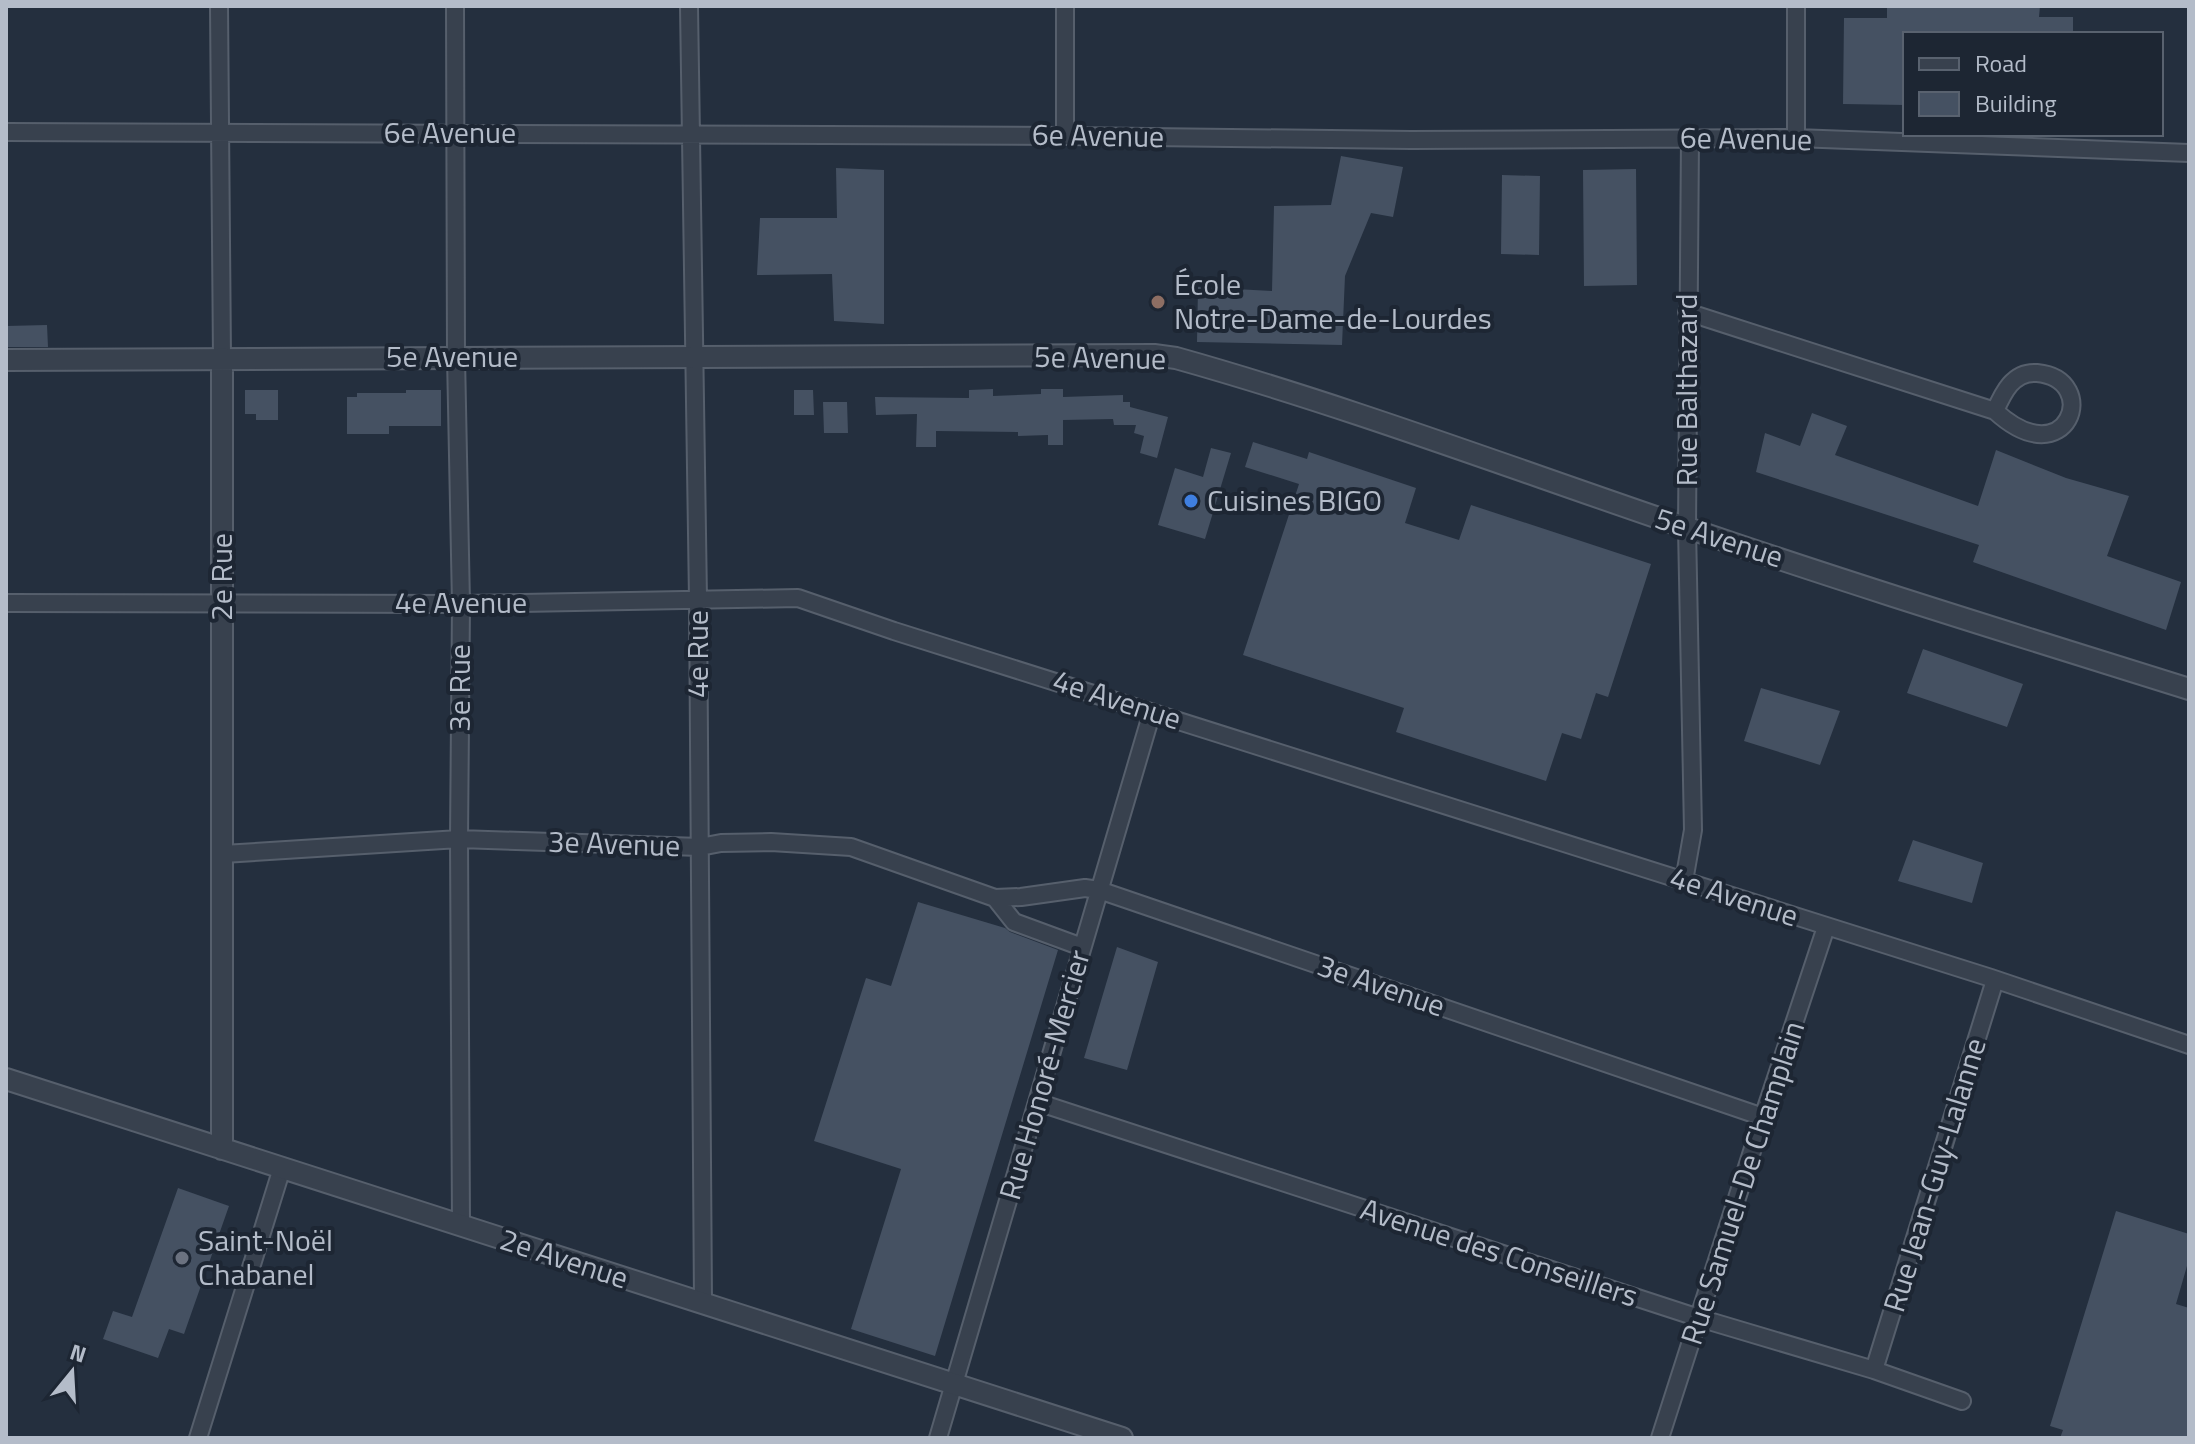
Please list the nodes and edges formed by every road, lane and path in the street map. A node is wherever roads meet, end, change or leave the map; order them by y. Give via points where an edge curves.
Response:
1 (219, 6) edge
2 (455, 6) edge
3 (689, 6) edge
4 (1065, 6) edge
5 (1796, 6) edge
6 (6, 132) edge
7 (220, 132) junction
8 (456, 133) junction
9 (692, 134) junction
10 (1065, 136) junction
11 (1690, 138) junction
12 (1796, 138) junction
13 (2189, 153) edge
14 (1687, 312) junction
15 (456, 357) junction
16 (695, 357) junction
17 (222, 358) junction
18 (6, 360) edge
19 (1995, 411) junction
20 (1687, 528) junction
21 (698, 599) junction
22 (6, 603) edge
23 (222, 603) junction
24 (461, 604) junction
25 (2189, 689) edge
26 (1152, 712) junction
27 (459, 839) junction
28 (700, 847) junction
29 (223, 854) junction
30 (1684, 881) junction
31 (1099, 890) junction
32 (995, 898) junction
33 (1826, 927) junction
34 (1082, 947) junction
35 (1995, 980) junction
36 (2189, 1045) edge
37 (6, 1079) edge
38 (1037, 1102) junction
39 (1763, 1117) junction
40 (222, 1149) junction
41 (282, 1168) junction
42 (461, 1226) junction
43 (703, 1303) junction
44 (1699, 1318) junction
45 (1874, 1370) junction
46 (954, 1384) junction
47 (1962, 1401) dead end
48 (198, 1438) edge
49 (938, 1438) edge
50 (1122, 1438) edge
51 (1660, 1438) edge

1 - 7 street, 2e Rue
2 - 8 street, 3e Rue
3 - 9 street, 4e Rue
4 - 10 street
5 - 12 street
6 - 7 street, 6e Avenue
7 - 8 street, 6e Avenue
7 - 17 street, 2e Rue
8 - 9 street, 6e Avenue
8 - 15 street, 3e Rue
9 - 10 street, 6e Avenue
9 - 16 street, 4e Rue
10 - 11 street, 6e Avenue
11 - 12 street, 6e Avenue
11 - 14 street, Rue Balthazard
12 - 13 street, 6e Avenue
14 - 19 street
14 - 20 street, Rue Balthazard
15 - 16 street, 5e Avenue
15 - 17 street, 5e Avenue
15 - 24 street, 3e Rue
16 - 20 street, 5e Avenue via 1176,358 1342,409
16 - 21 street, 4e Rue
17 - 18 street, 5e Avenue
17 - 23 street, 2e Rue
19 - 19 street via 2010,426 2037,435 2056,432 2068,422 2071,405 2066,385 2052,375 2029,372 2006,386
20 - 25 street, 5e Avenue
20 - 30 street, Rue Balthazard via 1693,830
21 - 24 street, 4e Avenue
21 - 26 street, 4e Avenue via 798,598
21 - 28 street, 4e Rue
22 - 23 street, 4e Avenue
23 - 24 street, 4e Avenue
23 - 29 street, 2e Rue
24 - 27 street, 3e Rue
26 - 30 street, 4e Avenue
26 - 31 street, Rue Honoré-Mercier
27 - 28 street, 3e Avenue
27 - 29 street, 3e Avenue
27 - 42 street, 3e Rue
28 - 32 street, 3e Avenue via 771,842 851,847
28 - 43 street, 4e Rue
29 - 40 street, 2e Rue
30 - 33 street, 4e Avenue
31 - 32 street, 3e Avenue
31 - 34 street, Rue Honoré-Mercier
31 - 39 street, 3e Avenue
32 - 34 street, 3e Avenue via 1014,922
33 - 35 street, 4e Avenue
33 - 39 street, Rue Samuel-De Champlain
34 - 38 street, Rue Honoré-Mercier
35 - 36 street, 4e Avenue
35 - 45 street, Rue Jean-Guy-Lalanne
37 - 40 street, 2e Avenue
38 - 44 street, Avenue des Conseillers
38 - 46 street, Rue Honoré-Mercier
39 - 44 street, Rue Samuel-De Champlain
40 - 41 street, 2e Avenue
41 - 42 street, 2e Avenue
41 - 48 street
42 - 43 street, 2e Avenue
43 - 46 street, 2e Avenue
44 - 45 street, Avenue des Conseillers
44 - 51 street, Rue Samuel-De Champlain
45 - 47 street, Avenue des Conseillers
46 - 49 street, Rue Honoré-Mercier
46 - 50 street, 2e Avenue

